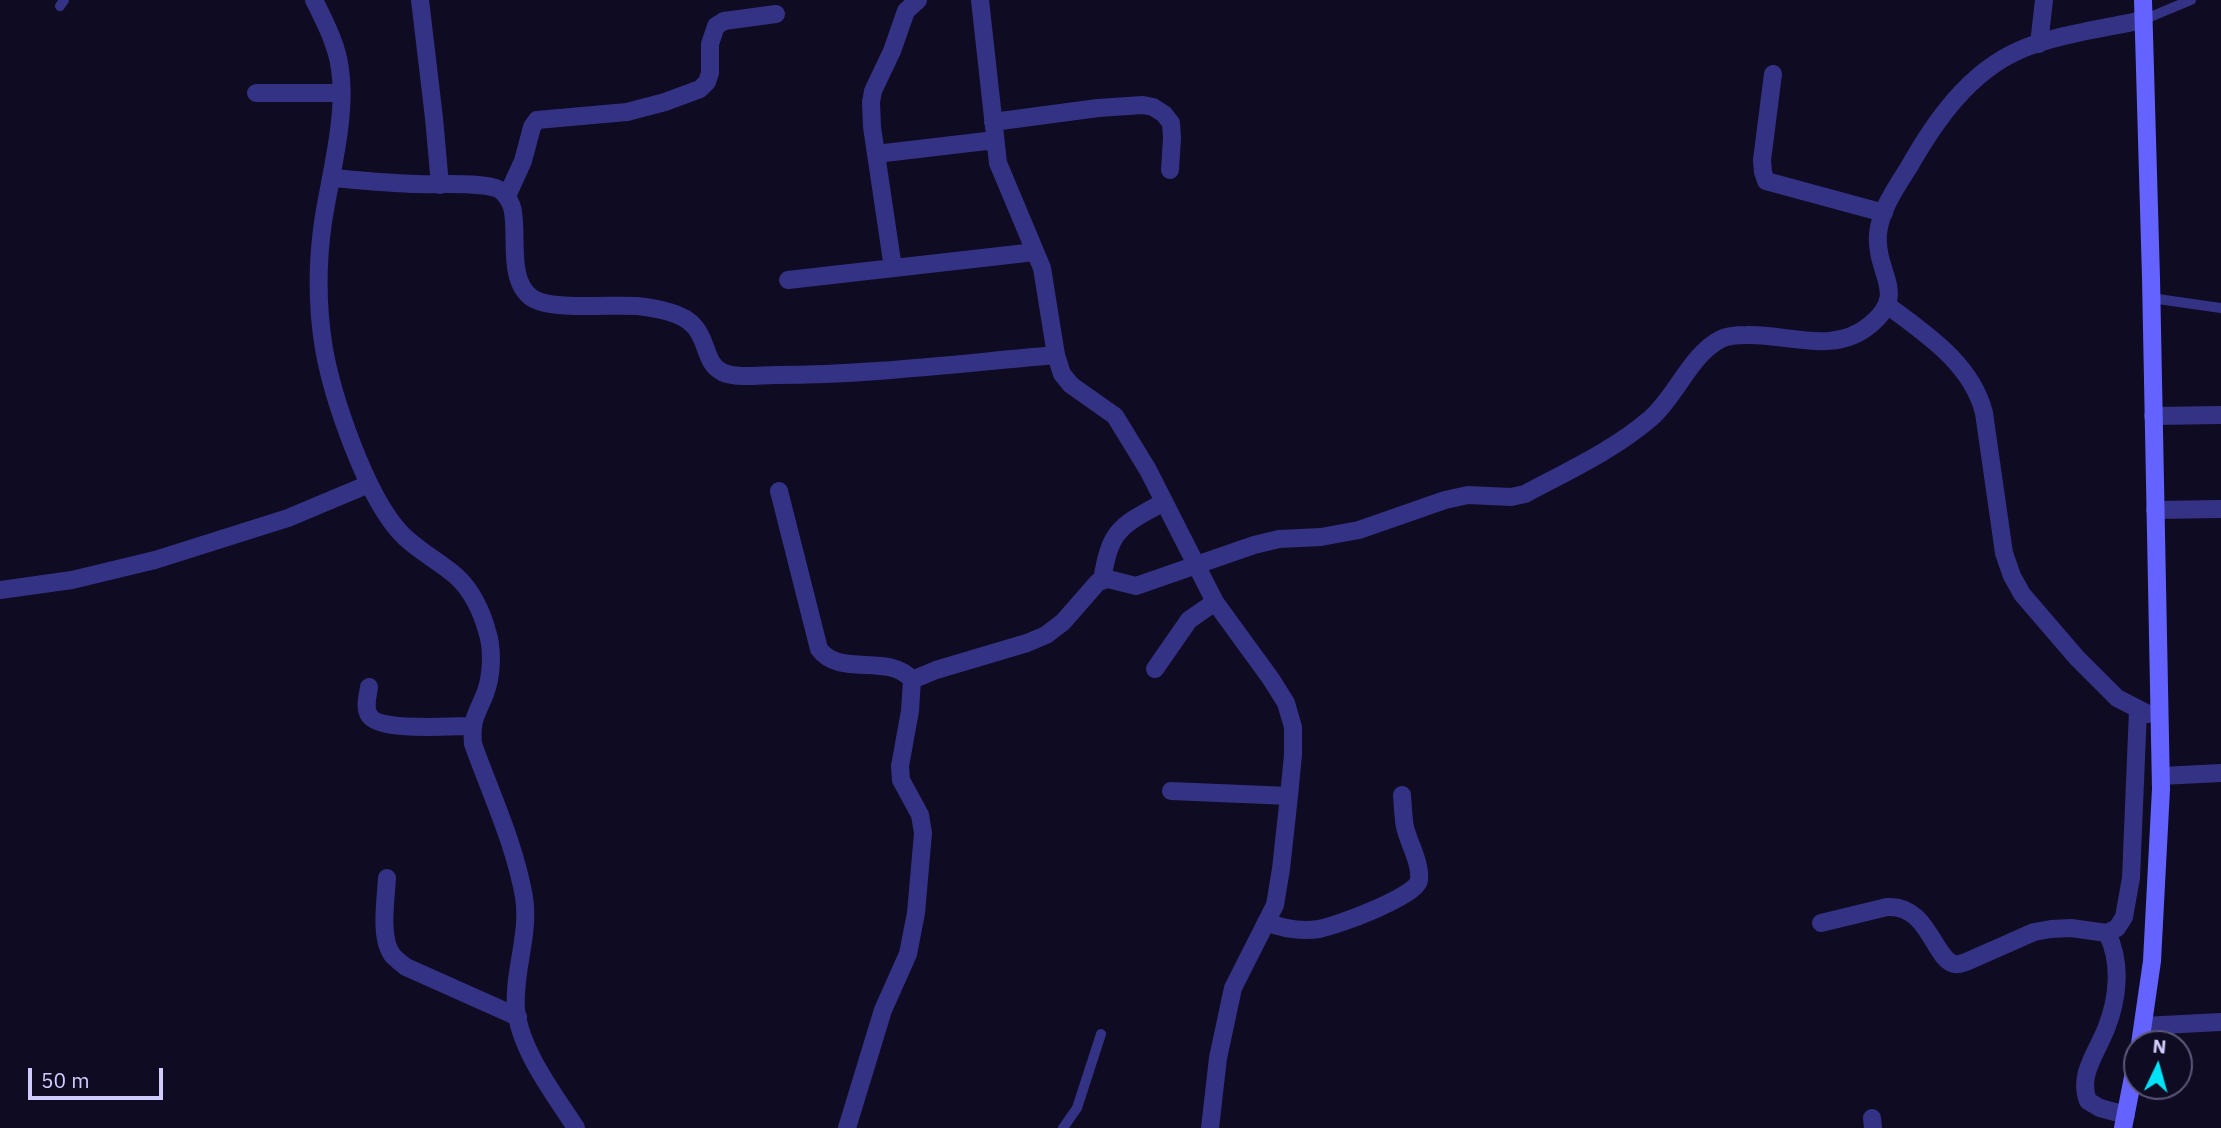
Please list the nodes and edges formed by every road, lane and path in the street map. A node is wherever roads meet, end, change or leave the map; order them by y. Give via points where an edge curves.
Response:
1 (314, 0) edge
2 (420, 0) edge
3 (918, 0) edge
4 (980, 0) edge
5 (2044, 0) edge
6 (2143, 0) edge
7 (2191, 0) edge
8 (776, 14) dead end
9 (2143, 20) junction
10 (2039, 44) junction
11 (1773, 74) dead end
12 (256, 93) dead end
13 (341, 93) junction
14 (994, 131) junction
15 (876, 154) junction
16 (1170, 170) dead end
17 (331, 178) junction
18 (440, 185) junction
19 (507, 196) junction
20 (1884, 213) junction
21 (1035, 252) junction
22 (893, 268) junction
23 (788, 280) dead end
24 (2151, 298) junction
25 (1888, 305) junction
26 (2221, 308) edge
27 (1056, 355) junction
28 (2221, 415) edge
29 (2153, 416) junction
30 (369, 484) junction
31 (779, 491) dead end
32 (1164, 502) junction
33 (2221, 509) edge
34 (2155, 510) junction
35 (1196, 566) junction
36 (1102, 581) junction
37 (0, 590) edge
38 (1215, 602) junction
39 (1155, 670) dead end
40 (912, 680) junction
41 (369, 687) dead end
42 (2138, 710) junction
43 (2160, 719) junction
44 (472, 726) junction
45 (2221, 773) edge
46 (2161, 776) junction
47 (1171, 792) dead end
48 (1402, 795) dead end
49 (1289, 796) junction
50 (387, 878) dead end
51 (1266, 922) junction
52 (1821, 923) dead end
53 (2107, 933) junction
54 (518, 1017) junction
55 (2221, 1022) edge
56 (2142, 1030) edge
57 (2172, 1030) edge
58 (1101, 1034) dead end
59 (2128, 1100) edge
60 (2124, 1122) edge
61 (576, 1128) edge
62 (846, 1128) edge
63 (1063, 1128) edge
64 (1210, 1128) edge

1 - 13 street via 340,67
2 - 18 street
3 - 15 street via 906,10 873,90
4 - 14 street
5 - 10 street
6 - 9 street
7 - 9 lane
8 - 19 street via 716,26 710,44 710,73 700,89 627,112 537,120
9 - 10 street
9 - 24 street
10 - 20 street via 1998,61 1947,108
11 - 20 street via 1762,160 1766,181
12 - 13 street
13 - 17 street
14 - 15 street
14 - 16 street via 1098,108 1153,107 1171,123
14 - 21 street via 998,163
15 - 22 street
17 - 18 street
17 - 30 street via 318,264 324,349 333,388
18 - 19 street via 488,186
19 - 27 street via 512,207 516,268 530,296 567,305 639,306 688,319 723,372 819,375
20 - 25 street via 1878,251 1890,293
21 - 22 street
21 - 27 street via 1042,268
22 - 23 street
24 - 26 lane
24 - 29 street
25 - 35 street via 1869,326 1848,339 1723,338 1708,348 1653,417 1615,446 1525,494 1445,500 1359,530 1279,539
25 - 42 street via 1947,353 1980,396 2004,552 2022,594 2077,658 2118,698
27 - 32 street via 1071,385 1115,416
28 - 29 street
29 - 34 street
30 - 37 street via 289,518 155,560 72,580
30 - 44 street via 398,531 458,578 480,609 489,635 490,669
31 - 40 street via 819,649 834,661 896,669
32 - 35 street
32 - 36 street via 1129,521 1115,536
33 - 34 street
34 - 43 street
35 - 36 street via 1136,586
35 - 38 street
36 - 40 street via 1046,635
38 - 39 street via 1189,620
38 - 49 street via 1286,703 1293,727
40 - 62 street via 900,766 901,780 920,815 923,833 916,913 908,954 883,1010
41 - 44 street via 367,710 375,722
42 - 43 street
42 - 53 street via 2131,878 2124,917
43 - 46 street
44 - 54 street via 473,744 524,900
45 - 46 street
46 - 56 street via 2157,899
47 - 49 street
48 - 51 street via 1419,880 1416,888 1338,925 1286,929
49 - 51 street via 1275,905
50 - 54 street via 385,933 393,956 407,967
51 - 64 street via 1233,988 1217,1058
52 - 53 street via 1897,906 1909,910 1955,964 2043,930
53 - 60 street via 2116,962 2114,1004 2084,1076 2084,1091 2088,1101
54 - 61 street via 541,1072
55 - 57 street
58 - 63 lane via 1077,1108
59 - 60 street

